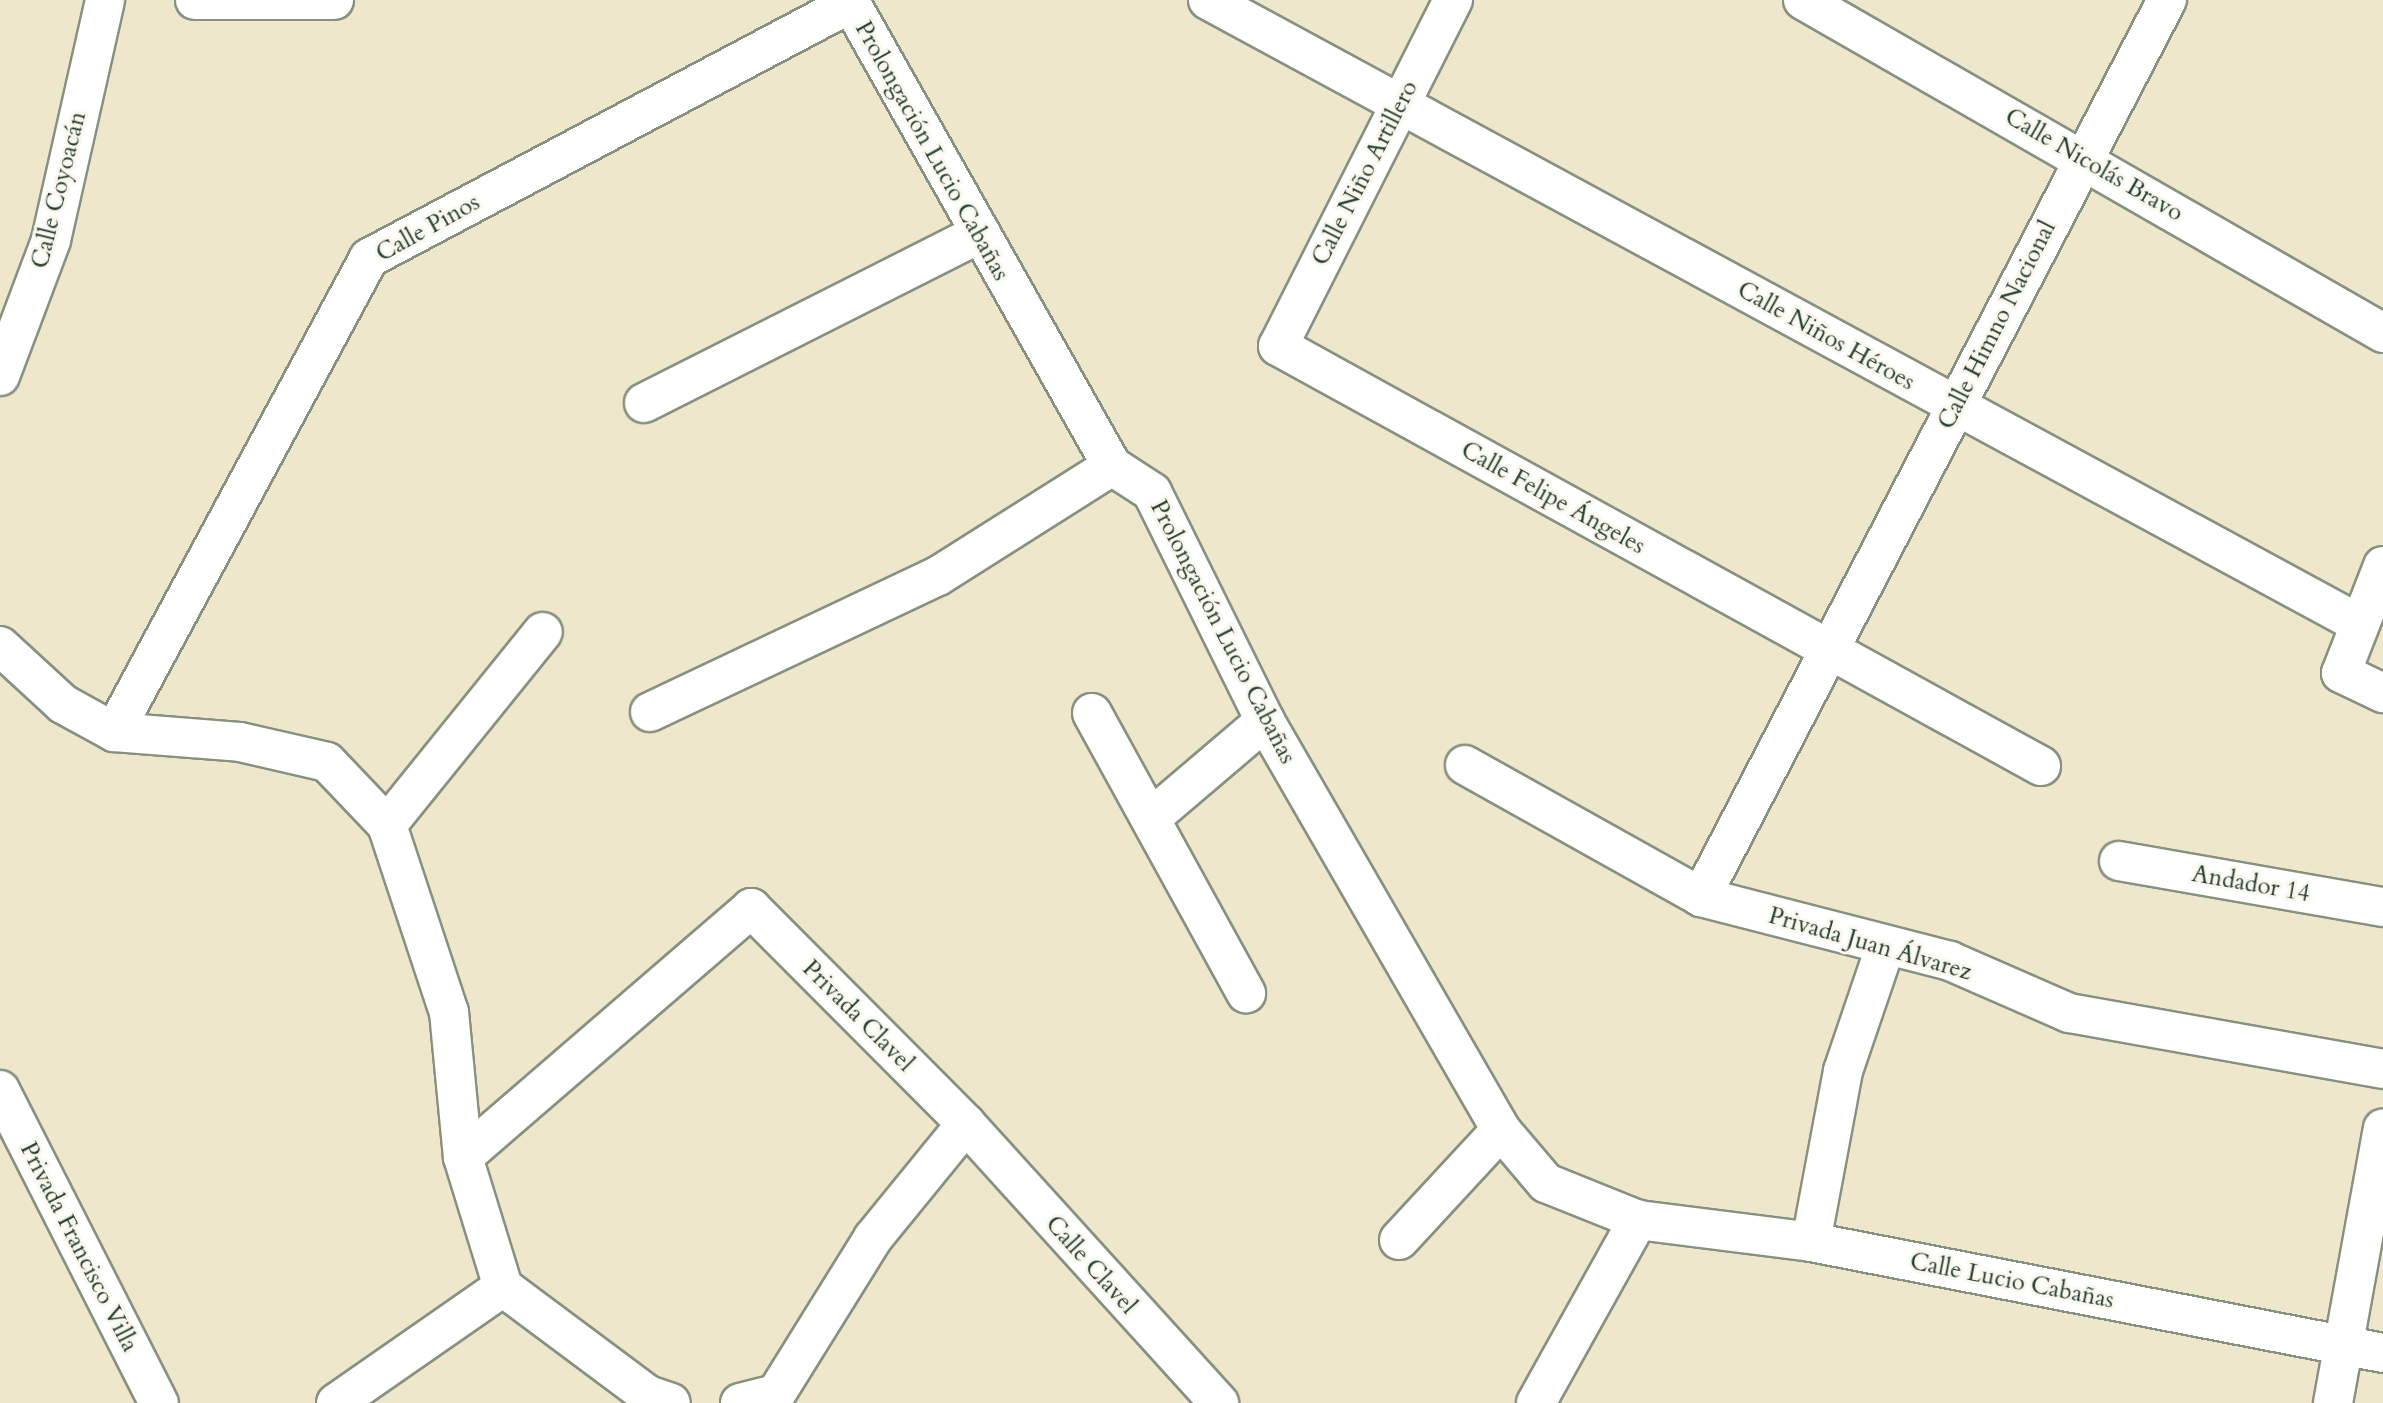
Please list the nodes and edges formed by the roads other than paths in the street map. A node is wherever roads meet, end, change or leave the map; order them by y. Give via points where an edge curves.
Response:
1 (105, 0) edge
2 (195, 0) edge
3 (334, 0) edge
4 (1208, 0) edge
5 (1453, 0) edge
6 (1803, 0) edge
7 (2167, 0) edge
8 (850, 1) edge
9 (1401, 103) junction
10 (2084, 159) junction
11 (980, 233) junction
12 (2383, 332) edge
13 (1278, 346) joint
14 (0, 376) edge
15 (644, 403) dead end
16 (1955, 406) junction
17 (1112, 466) junction
18 (2383, 566) edge
19 (2358, 623) junction
20 (542, 632) dead end
21 (0, 646) edge
22 (1828, 650) junction
23 (2383, 693) edge
24 (650, 712) dead end
25 (1092, 713) dead end
26 (1265, 721) junction
27 (114, 732) junction
28 (1465, 765) dead end
29 (2041, 766) dead end
30 (1152, 818) junction
31 (387, 825) junction
32 (2119, 862) dead end
33 (1701, 897) junction
34 (2383, 907) edge
35 (1886, 945) junction
36 (1246, 993) dead end
37 (2383, 1069) edge
38 (0, 1090) edge
39 (966, 1124) junction
40 (2383, 1129) edge
41 (1501, 1130) junction
42 (463, 1157) junction
43 (1638, 1220) junction
44 (1399, 1240) dead end
45 (1811, 1241) junction
46 (503, 1287) junction
47 (2343, 1347) junction
48 (2383, 1353) edge
49 (1541, 1401) edge
50 (159, 1403) edge
51 (336, 1403) edge
52 (671, 1403) edge
53 (740, 1403) edge
54 (1219, 1403) edge
55 (2333, 1403) edge

1 - 14 street, Calle Coyoacán via 51,240
2 - 3 street
4 - 9 street, Calle Niños Héroes
5 - 9 street, Calle Niño Artillero
6 - 10 street, Calle Nicolás Bravo
7 - 10 street, Calle Himno Nacional
8 - 11 street, Prolongación Lucio Cabañas
8 - 27 street, Calle Pinos via 369,258
9 - 13 street, Calle Niño Artillero
9 - 16 street, Calle Niños Héroes
10 - 12 street, Calle Nicolás Bravo
10 - 16 street, Calle Himno Nacional
11 - 15 street
11 - 17 street, Prolongación Lucio Cabañas
13 - 22 street, Calle Felipe Ángeles
16 - 19 street, Calle Niños Héroes
16 - 22 street, Calle Himno Nacional
17 - 24 street via 938,576
17 - 26 street, Prolongación Lucio Cabañas via 1152,492
18 - 19 street
19 - 23 street via 2342,673
20 - 31 street
21 - 27 street via 63,704
22 - 29 street, Calle Felipe Ángeles
22 - 33 street, Calle Himno Nacional
25 - 30 street
26 - 30 street
26 - 41 street, Prolongación Lucio Cabañas
27 - 31 street via 240,742 327,762
28 - 33 street, Privada Juan Álvarez
30 - 36 street
31 - 42 street via 450,1012
32 - 34 street, Andador 14
33 - 35 street, Privada Juan Álvarez
35 - 37 street, Privada Juan Álvarez via 1950,961 2068,1013
35 - 45 street via 1843,1071
38 - 50 street, Privada Francisco Villa
39 - 42 street, Privada Clavel via 751,908
39 - 53 street via 873,1238 776,1394
39 - 54 street, Calle Clavel
40 - 47 street
41 - 43 street, Prolongación Lucio Cabañas via 1546,1183
41 - 44 street
42 - 46 street
43 - 45 street, Calle Lucio Cabañas
43 - 49 street
45 - 47 street, Calle Lucio Cabañas
46 - 51 street
46 - 52 street via 648,1395
47 - 48 street, Calle Lucio Cabañas
47 - 55 street

